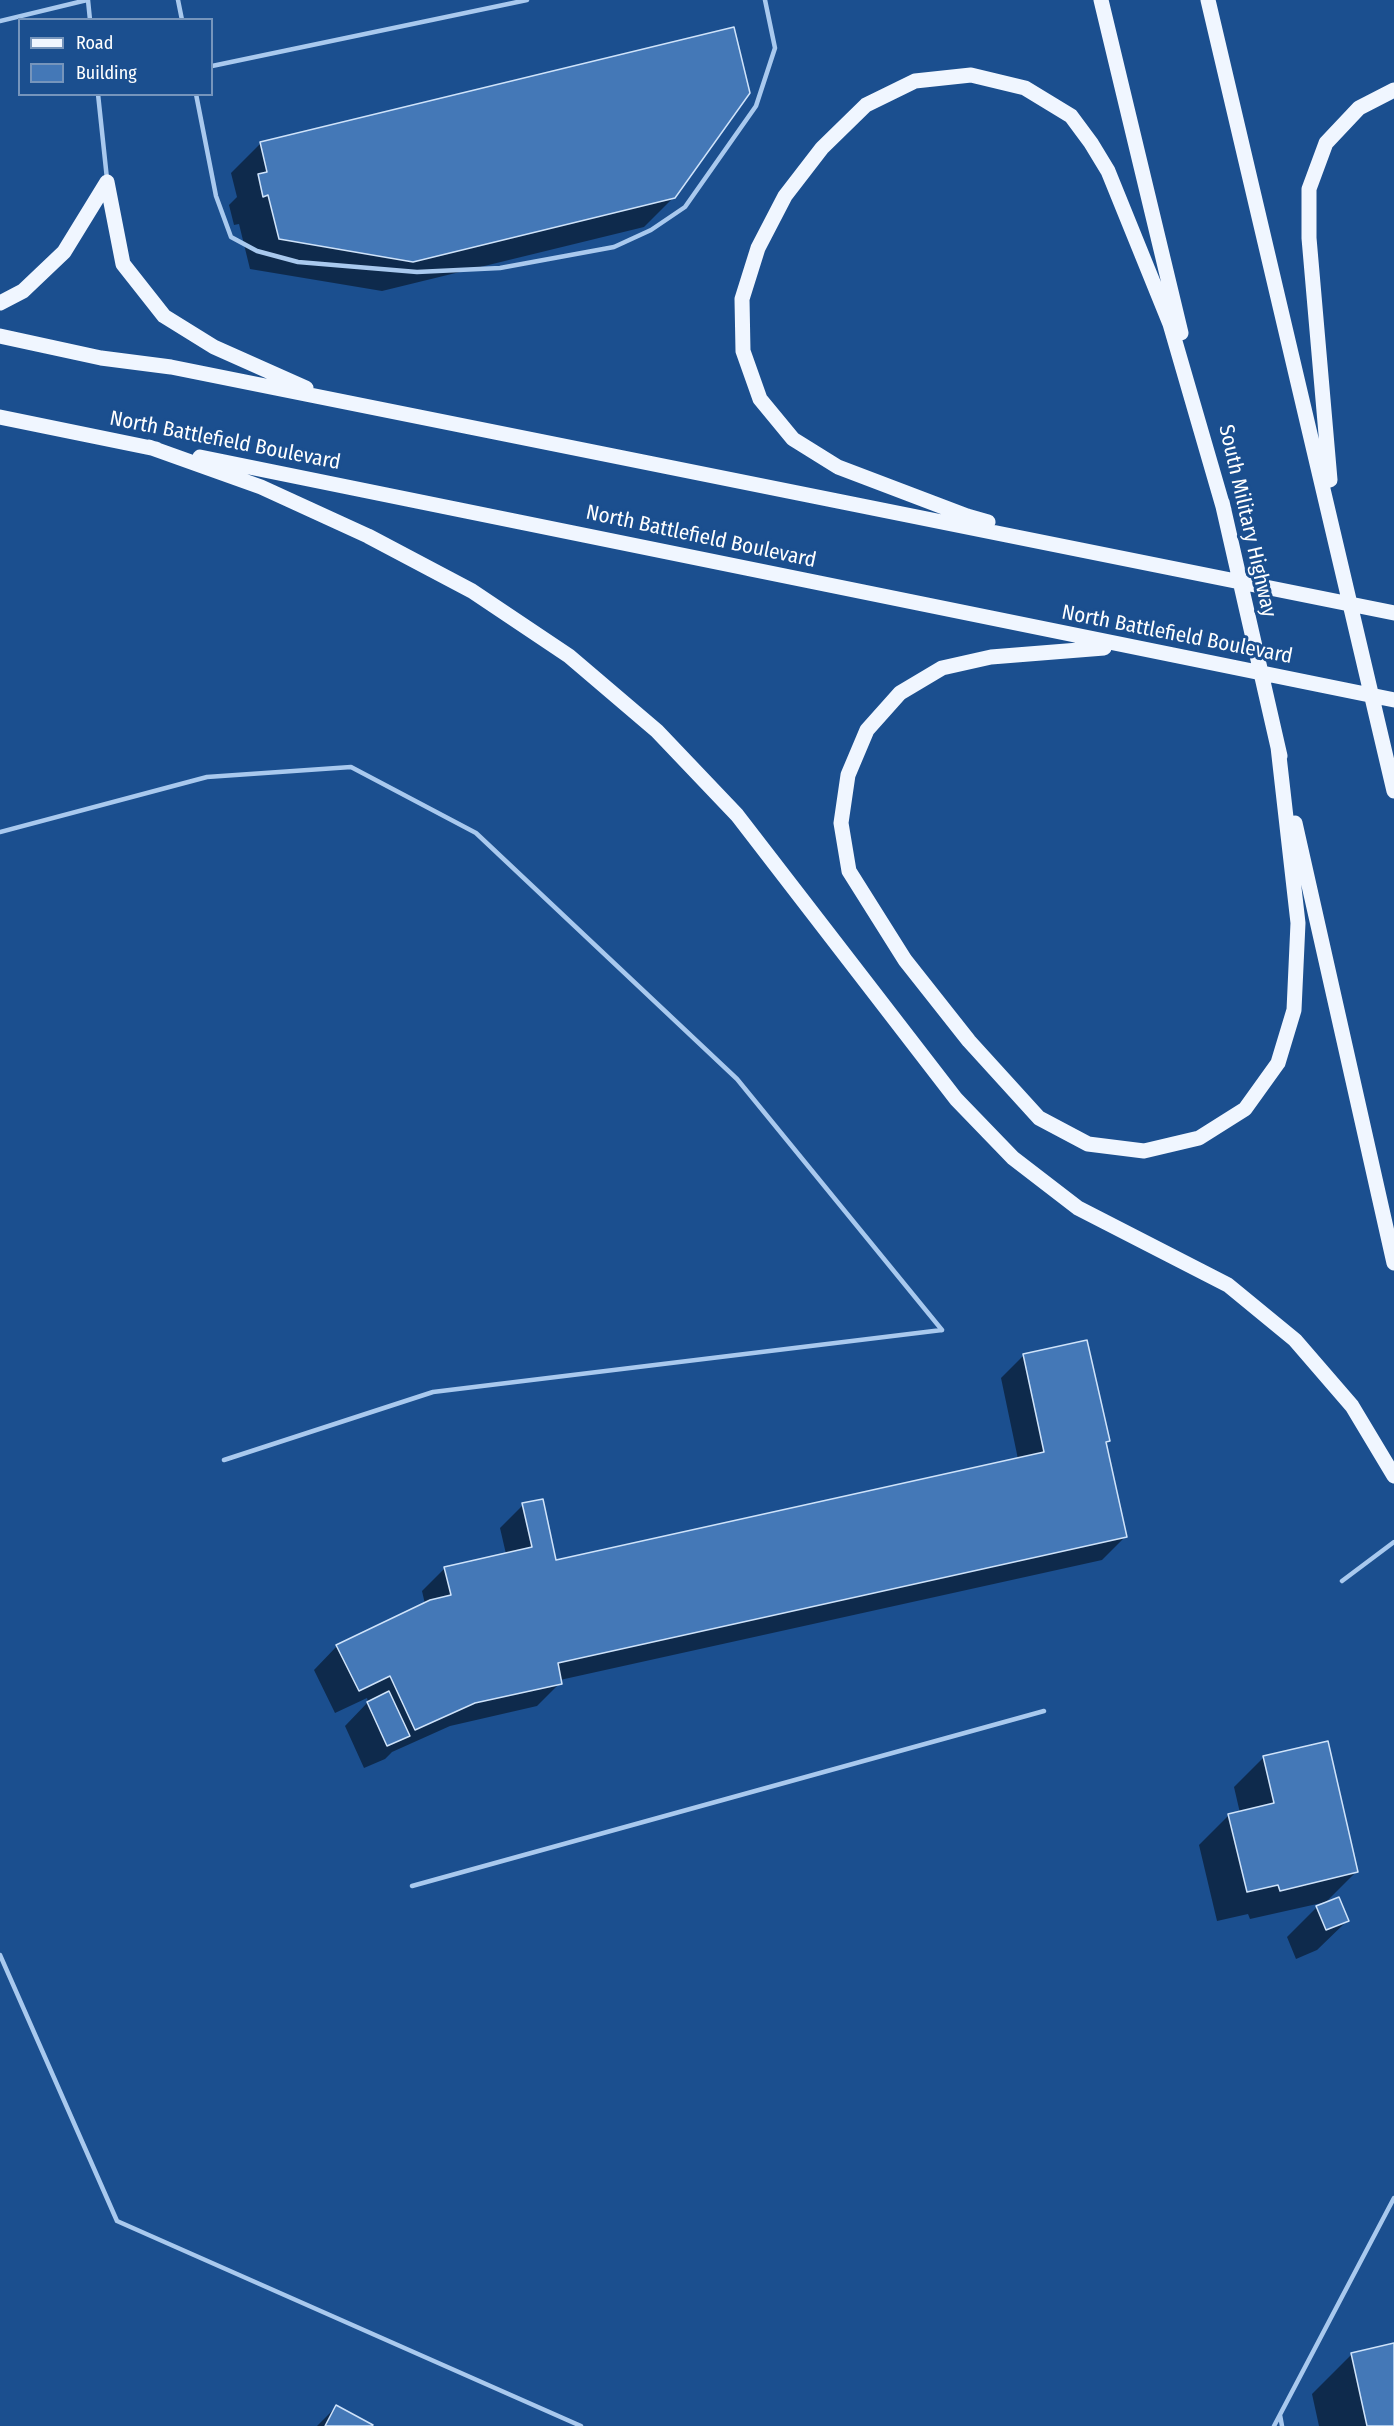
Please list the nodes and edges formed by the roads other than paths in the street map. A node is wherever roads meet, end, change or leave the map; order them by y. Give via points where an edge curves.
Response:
1 (88, 0) edge
2 (178, 0) edge
3 (527, 0) edge
4 (765, 0) edge
5 (1101, 0) edge
6 (1208, 0) edge
7 (90, 18) edge
8 (182, 18) edge
9 (0, 21) edge
10 (213, 66) edge
11 (1394, 90) edge
12 (98, 96) edge
13 (196, 96) edge
14 (107, 182) junction
15 (0, 303) edge
16 (0, 336) edge
17 (334, 400) junction
18 (0, 417) edge
19 (149, 447) junction
20 (1224, 510) junction
21 (1335, 534) junction
22 (1101, 554) junction
23 (1394, 613) edge
24 (1123, 646) junction
25 (1394, 700) edge
26 (1278, 747) junction
27 (1391, 776) edge
28 (1394, 791) edge
29 (0, 832) edge
30 (1394, 1263) edge
31 (224, 1460) dead end
32 (1394, 1476) edge
33 (1394, 1542) edge
34 (1342, 1581) dead end
35 (1044, 1711) dead end
36 (412, 1886) dead end
37 (0, 1954) edge
38 (1394, 2199) edge
39 (1280, 2415) junction
40 (580, 2426) edge
41 (1274, 2426) edge
42 (1282, 2426) edge

1 - 7 lane
1 - 9 lane
2 - 8 lane
3 - 10 lane
4 - 13 lane via 775,48 756,106 685,207 651,230 614,247 500,268 417,272 298,262 257,251 231,237 216,196
5 - 20 main road, South Military Highway
6 - 21 main road
11 - 21 main road via 1359,108 1326,143 1309,189 1309,238
12 - 14 lane
14 - 15 main road via 64,252 23,291
14 - 17 main road via 123,264 164,316 214,347
16 - 17 main road
17 - 22 main road
18 - 19 main road, North Battlefield Boulevard
19 - 24 main road, North Battlefield Boulevard
19 - 32 main road via 261,488 368,536 472,591 568,656 657,731 737,815 956,1099 1013,1158 1078,1208 1228,1286 1286,1333 1352,1406
20 - 22 main road via 1170,324 1108,171 1091,143 1071,116 1025,88 971,75 915,81 866,105 822,148 785,196 758,249 742,299 743,351 760,399 793,439 838,467 967,516
20 - 26 main road, South Military Highway
21 - 27 main road
22 - 23 main road
24 - 25 main road, North Battlefield Boulevard
24 - 26 main road via 992,657 942,668 900,693 867,730 848,775 841,824 849,872 905,960 969,1041 1039,1119 1088,1144 1144,1151 1199,1138 1245,1109 1278,1063 1294,1010 1298,923
26 - 30 main road, South Military Highway
27 - 28 main road
29 - 31 lane via 207,777 351,767 444,816 476,833 737,1078 942,1330 433,1392
33 - 34 lane
35 - 36 lane
37 - 40 lane via 117,2221
38 - 39 lane
39 - 41 lane
39 - 42 lane

